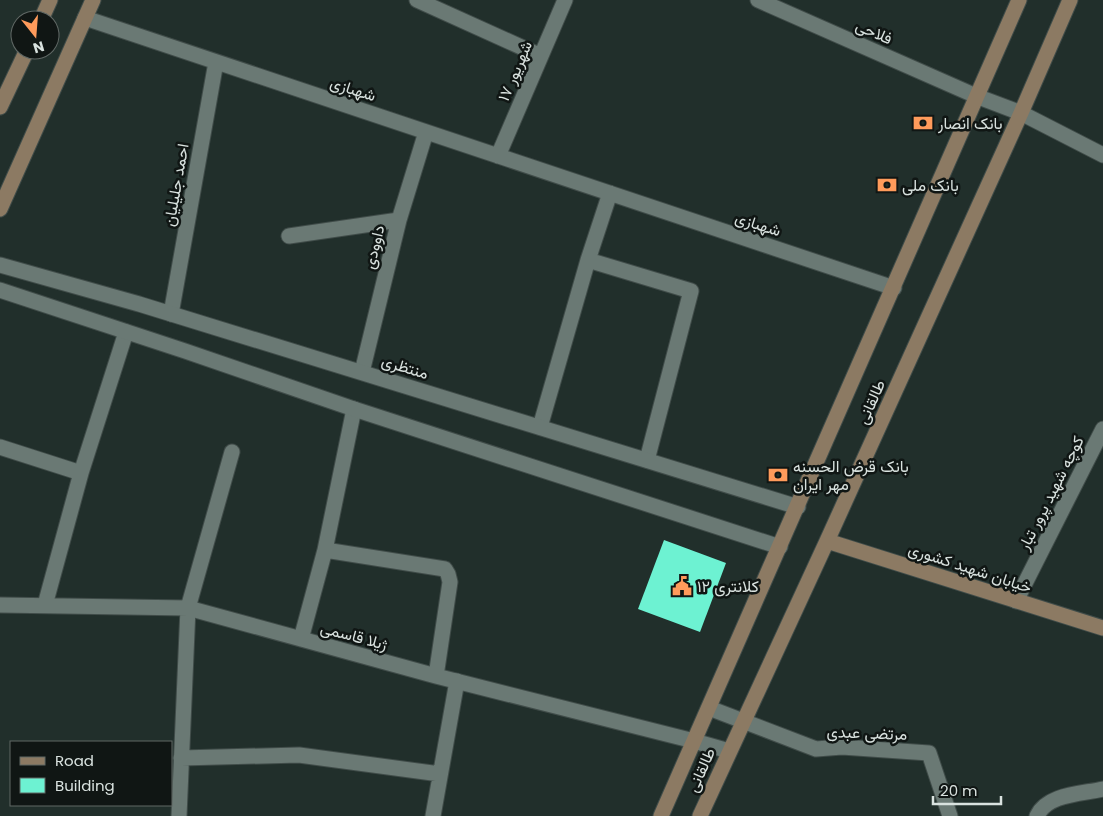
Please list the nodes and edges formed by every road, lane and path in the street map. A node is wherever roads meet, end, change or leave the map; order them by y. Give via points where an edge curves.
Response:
1 (93, 0) edge
2 (417, 0) edge
3 (565, 0) edge
4 (758, 0) edge
5 (1018, 0) edge
6 (1070, 0) edge
7 (85, 18) junction
8 (541, 56) junction
9 (22, 60) edge
10 (216, 62) junction
11 (976, 96) junction
12 (0, 107) edge
13 (1021, 113) junction
14 (426, 132) junction
15 (1103, 155) edge
16 (498, 156) junction
17 (610, 193) junction
18 (0, 209) edge
19 (399, 220) junction
20 (289, 236) dead end
21 (588, 260) junction
22 (0, 265) edge
23 (894, 288) junction
24 (0, 290) edge
25 (171, 314) junction
26 (126, 332) junction
27 (362, 372) junction
28 (354, 409) junction
29 (540, 427) junction
30 (1102, 434) edge
31 (0, 447) edge
32 (232, 452) dead end
33 (647, 460) junction
34 (81, 473) junction
35 (798, 507) junction
36 (827, 541) junction
37 (780, 547) junction
38 (325, 550) junction
39 (1016, 601) junction
40 (44, 605) junction
41 (0, 606) edge
42 (188, 608) junction
43 (1103, 628) edge
44 (301, 640) junction
45 (436, 676) junction
46 (457, 681) junction
47 (709, 708) junction
48 (743, 720) junction
49 (694, 741) junction
50 (728, 751) junction
51 (181, 758) junction
52 (440, 774) junction
53 (1103, 790) edge
54 (179, 816) edge
55 (433, 816) edge
56 (661, 816) edge
57 (700, 816) edge
58 (950, 816) edge
59 (1037, 816) edge

1 - 7 main road
2 - 8 street
3 - 8 street, ۱۷ شهریور
4 - 11 street, فلاحی
5 - 11 main road, طالقانی
6 - 13 main road, طالقانی
7 - 10 street, شهبازی
7 - 18 main road
8 - 16 street, ۱۷ شهریور
9 - 12 main road
10 - 14 street, شهبازی
10 - 25 street, احمد جلیلیان
11 - 13 street, فلاحی
11 - 23 main road, طالقانی
13 - 15 street, فلاحی
13 - 36 main road, طالقانی
14 - 16 street, شهبازی
14 - 19 street, داوودی
16 - 17 street, شهبازی
17 - 21 street
17 - 23 street, شهبازی
19 - 20 street
19 - 27 street, داوودی
21 - 29 street
21 - 33 street via 691,291
22 - 25 street, منتظری
23 - 35 main road, طالقانی
24 - 26 street
25 - 27 street, منتظری
26 - 28 street
26 - 34 street
27 - 29 street, منتظری
28 - 37 street
28 - 38 street
29 - 33 street, منتظری
30 - 39 street, کوچه شهید پرور تبار
31 - 34 street
32 - 42 street
33 - 35 street, منتظری
34 - 40 street
35 - 37 main road, طالقانی
36 - 39 main road, خیابان شهید کشوری
36 - 48 main road, طالقانی
37 - 47 main road, طالقانی
38 - 44 street
38 - 45 street via 445,569 450,582
39 - 43 main road, خیابان شهید کشوری
40 - 41 street, ژیلا قاسمی
40 - 42 street, ژیلا قاسمی
42 - 44 street, ژیلا قاسمی
42 - 51 street
44 - 45 street, ژیلا قاسمی
45 - 46 street, ژیلا قاسمی
46 - 49 street, ژیلا قاسمی
46 - 52 street
47 - 48 street
47 - 49 main road, طالقانی
48 - 50 main road, طالقانی
48 - 58 street, مرتضی عبدی via 816,749 842,747 928,753
49 - 50 street, ژیلا قاسمی
49 - 56 main road, طالقانی
50 - 57 main road, طالقانی
51 - 52 street via 299,756
51 - 54 street
52 - 55 street
53 - 59 street via 1059,798 1040,808

